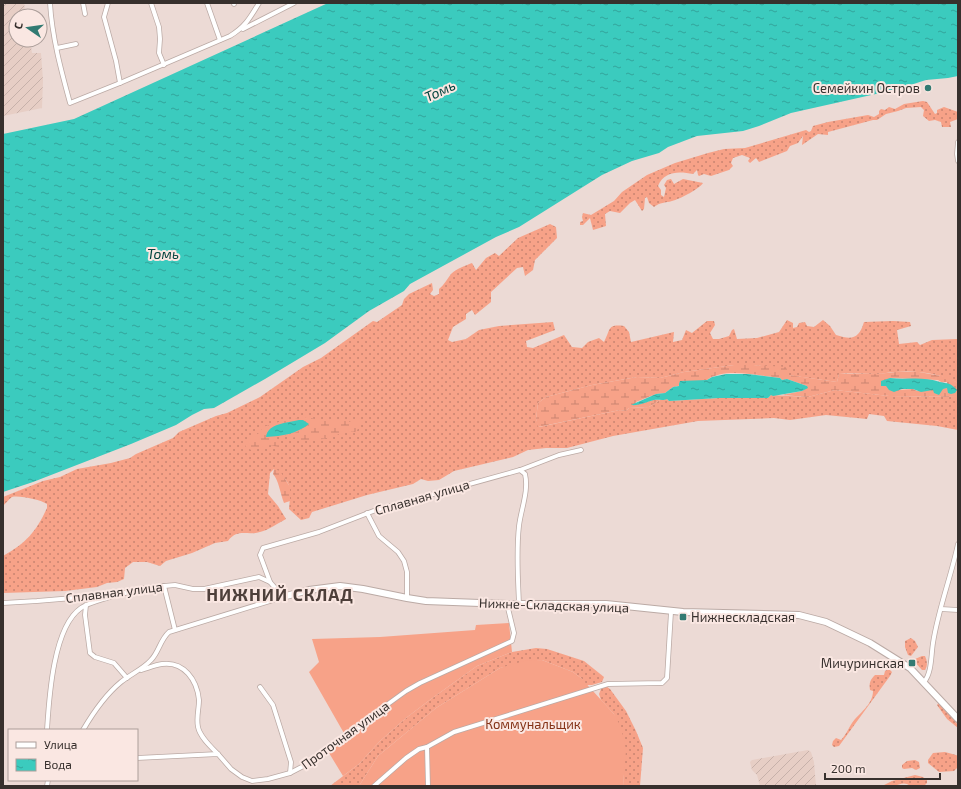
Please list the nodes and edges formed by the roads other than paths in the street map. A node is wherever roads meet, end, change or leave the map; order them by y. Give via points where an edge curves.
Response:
1 (50, 3) edge
2 (84, 3) edge
3 (108, 3) edge
4 (151, 3) edge
5 (207, 3) edge
6 (259, 3) edge
7 (294, 3) edge
8 (85, 14) dead end
9 (241, 30) junction
10 (220, 40) junction
11 (76, 44) dead end
12 (57, 48) junction
13 (164, 65) junction
14 (120, 83) junction
15 (958, 142) edge
16 (958, 161) edge
17 (581, 450) dead end
18 (520, 470) junction
19 (366, 513) junction
20 (958, 544) edge
21 (270, 582) junction
22 (164, 586) junction
23 (121, 594) junction
24 (286, 596) junction
25 (406, 598) junction
26 (4, 604) edge
27 (507, 604) junction
28 (519, 604) junction
29 (86, 605) junction
30 (941, 609) junction
31 (958, 610) edge
32 (671, 612) junction
33 (175, 630) junction
34 (137, 671) junction
35 (127, 678) junction
36 (924, 682) junction
37 (260, 687) dead end
38 (958, 719) edge
39 (47, 729) edge
40 (84, 729) edge
41 (427, 747) junction
42 (218, 754) junction
43 (138, 758) edge
44 (290, 772) junction
45 (380, 784) edge
46 (374, 786) edge
47 (428, 786) edge

1 - 12 street
2 - 8 street
3 - 14 street via 104,17
4 - 13 street via 159,27 159,53
5 - 10 street
6 - 9 street
7 - 9 street
9 - 10 street
10 - 13 street
11 - 12 street
12 - 14 street via 70,103
13 - 14 street
15 - 16 street
17 - 18 street, Сплавная улица via 559,455
18 - 19 street, Сплавная улица
18 - 28 street via 525,474 526,486 518,539
19 - 21 street, Сплавная улица via 319,532 263,548 260,555
19 - 25 street via 379,536 398,552 404,561 407,572
20 - 30 street
21 - 22 street, Сплавная улица via 259,577 204,589
21 - 24 street
22 - 23 street, Сплавная улица
22 - 33 street
23 - 26 street, Сплавная улица
23 - 29 street
24 - 25 street, Нижне-Складская улица via 340,586 363,588
24 - 33 street
25 - 27 street, Нижне-Складская улица
27 - 28 street, Нижне-Складская улица
27 - 44 street, Проточная улица via 514,633 512,641 406,691 316,760
28 - 32 street, Нижне-Складская улица via 606,604
29 - 35 street via 90,653 114,663
29 - 39 street via 80,608 67,625 59,646 50,684
30 - 31 street
30 - 36 street via 929,674
32 - 36 street, Нижне-Складская улица via 758,613 809,617 833,625 870,643 910,668
32 - 41 street via 667,678 662,683 616,683 599,686 472,725
33 - 34 street via 165,635 156,655
34 - 35 street
34 - 42 street, Проточная улица via 168,664 179,666 188,672 198,691 198,730
35 - 40 street via 109,694
36 - 38 street, Нижне-Складская улица
37 - 44 street via 273,705 292,762
41 - 45 street via 406,758
41 - 47 street
42 - 43 street
42 - 44 street, Проточная улица via 231,769 252,781
45 - 46 street

